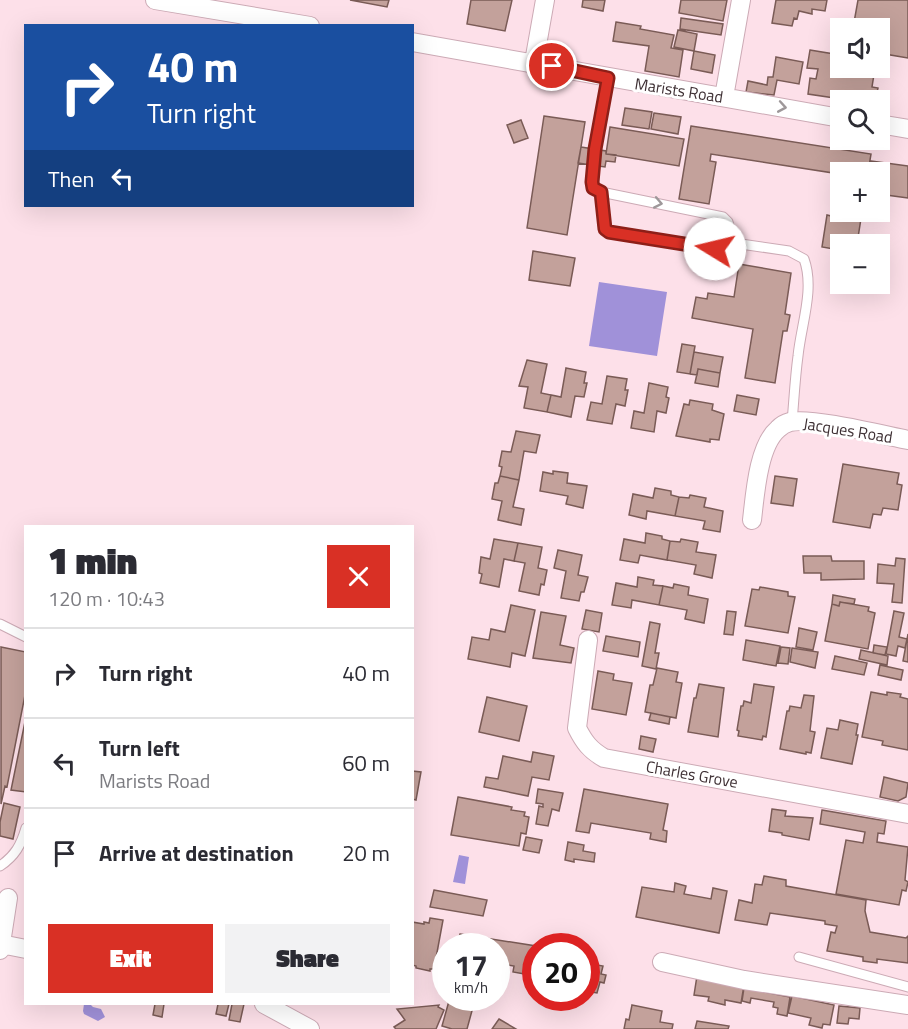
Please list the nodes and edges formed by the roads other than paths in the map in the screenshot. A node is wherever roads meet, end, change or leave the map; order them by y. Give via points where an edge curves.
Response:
1 (155, 0) edge
2 (545, 0) edge
3 (741, 0) edge
4 (298, 24) edge
5 (414, 42) edge
6 (534, 62) junction
7 (608, 78) junction
8 (724, 97) junction
9 (830, 115) edge
10 (890, 126) edge
11 (908, 129) edge
12 (601, 192) junction
13 (734, 243) junction
14 (792, 422) junction
15 (908, 440) edge
16 (752, 520) dead end
17 (0, 624) edge
18 (24, 636) edge
19 (588, 640) dead end
20 (908, 814) edge
21 (24, 834) edge
22 (0, 866) edge
23 (8, 898) dead end
24 (1, 947) edge
25 (24, 949) edge
26 (799, 957) dead end
27 (662, 962) dead end
28 (908, 987) edge
29 (266, 1005) edge
30 (908, 1005) edge
31 (310, 1029) edge

1 - 4 street
2 - 6 street
3 - 8 street
5 - 6 street, Marists Road
6 - 7 street, Marists Road
7 - 8 street, Marists Road
7 - 12 lane via 592,182 593,188
8 -> 9 street, Marists Road
10 - 11 street
12 -> 13 lane via 723,217
12 - 13 lane via 603,224 609,232 715,249
13 - 14 lane via 789,250 804,259 808,270
14 - 15 street, Jacques Road
14 - 16 street, Jacques Road via 778,429 768,445 759,470
17 - 18 lane
19 - 20 street, Charles Grove via 577,728 592,751 604,758
21 - 22 lane via 12,858
23 - 24 street
24 - 25 street
26 - 28 lane
27 - 30 street via 744,980
29 - 31 street

